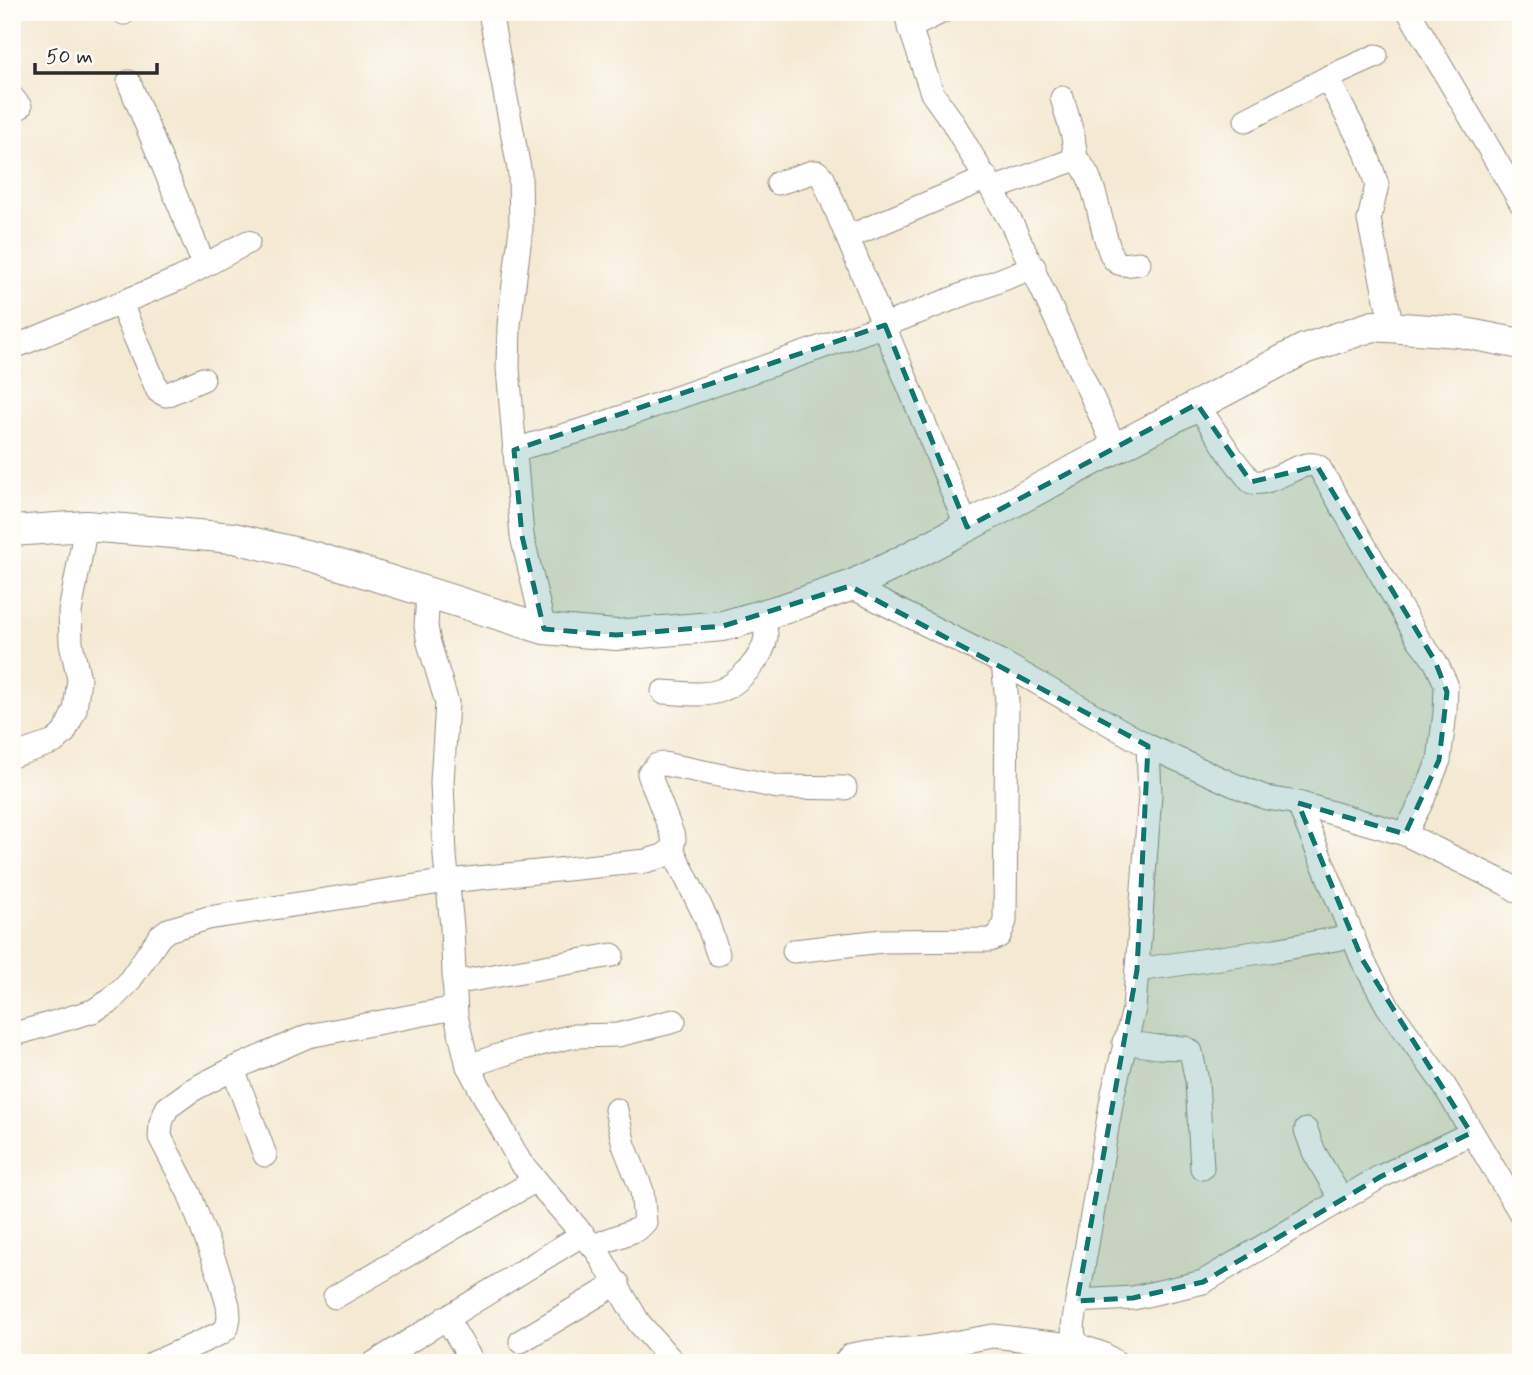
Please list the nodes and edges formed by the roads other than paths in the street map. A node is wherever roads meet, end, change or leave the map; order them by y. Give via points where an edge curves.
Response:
1 (490, 12) edge
2 (942, 12) edge
3 (1409, 12) edge
4 (907, 20) edge
5 (1376, 57) dead end
6 (1327, 78) junction
7 (129, 82) dead end
8 (1062, 98) dead end
9 (1246, 120) dead end
10 (1076, 159) junction
11 (778, 183) dead end
12 (990, 184) junction
13 (1521, 203) edge
14 (848, 237) junction
15 (248, 242) dead end
16 (1139, 263) dead end
17 (204, 265) junction
18 (1034, 267) junction
19 (121, 304) junction
20 (885, 326) junction
21 (1392, 327) junction
22 (1521, 344) edge
23 (12, 348) edge
24 (203, 379) dead end
25 (1198, 404) junction
26 (1115, 447) junction
27 (514, 450) junction
28 (86, 526) junction
29 (967, 527) junction
30 (19, 531) edge
31 (850, 586) junction
32 (428, 594) junction
33 (763, 615) junction
34 (544, 629) junction
35 (1003, 663) junction
36 (663, 692) dead end
37 (1148, 746) junction
38 (12, 756) edge
39 (845, 788) dead end
40 (1298, 803) junction
41 (1405, 834) junction
42 (672, 849) junction
43 (448, 881) junction
44 (1521, 893) edge
45 (1352, 936) junction
46 (794, 951) dead end
47 (718, 954) dead end
48 (612, 956) dead end
49 (1137, 970) junction
50 (454, 983) junction
51 (455, 1008) junction
52 (674, 1021) dead end
53 (12, 1035) edge
54 (1124, 1042) junction
55 (468, 1066) junction
56 (233, 1069) junction
57 (616, 1110) dead end
58 (1307, 1130) dead end
59 (1471, 1133) junction
60 (265, 1154) dead end
61 (1202, 1168) dead end
62 (536, 1180) junction
63 (1342, 1199) junction
64 (1521, 1214) edge
65 (588, 1240) junction
66 (618, 1283) junction
67 (335, 1297) dead end
68 (1077, 1301) junction
69 (446, 1317) junction
70 (521, 1340) dead end
71 (1080, 1346) junction
72 (154, 1363) edge
73 (374, 1363) edge
74 (473, 1363) edge
75 (674, 1363) edge
76 (844, 1363) edge
77 (1117, 1363) edge

1 - 27 street via 522,203 509,335
2 - 4 street
3 - 13 street
4 - 12 street via 932,93
5 - 6 street
6 - 9 street
6 - 21 street via 1366,152 1377,185 1369,220
7 - 17 street
8 - 10 street
10 - 12 street
10 - 16 street via 1089,177 1112,256 1125,265
11 - 14 street via 820,174
12 - 14 street
12 - 18 street
14 - 20 street
15 - 17 street
17 - 19 street
18 - 20 street
18 - 26 street
19 - 23 street
19 - 24 street via 158,391 166,395
20 - 27 street
20 - 29 street
21 - 22 main road via 1459,332
21 - 25 main road via 1373,326 1304,349
25 - 26 main road
25 - 41 street via 1251,482 1265,483 1306,464 1319,467 1443,675 1447,692 1439,760
26 - 29 main road
27 - 34 street via 522,536
28 - 30 main road
28 - 32 main road via 234,538 315,557
28 - 38 street via 70,612 79,679 75,710 54,742
29 - 31 main road
31 - 33 main road
31 - 35 street
32 - 34 main road
32 - 43 street via 426,626 447,703 442,782
33 - 34 main road via 723,626 628,634
33 - 36 street via 766,637 761,650 738,679 721,690
35 - 37 street
35 - 46 street via 1007,701 1005,888 1004,927 999,936 990,940 882,940
37 - 40 street via 1267,798
37 - 49 street via 1150,794
39 - 42 street via 778,787 657,765 649,774 674,839
40 - 41 street
40 - 45 street
41 - 44 street
42 - 43 street via 646,861
42 - 47 street
43 - 50 street
43 - 53 street via 208,918 168,930 111,1000 85,1014
45 - 49 street
45 - 59 street via 1388,1007 1442,1082
48 - 50 street
49 - 54 street via 1134,1009
50 - 51 street
51 - 55 street
51 - 56 street via 308,1035
52 - 55 street via 618,1035 574,1036
54 - 61 street via 1191,1052
54 - 68 street
55 - 62 street via 520,1162
56 - 60 street
56 - 72 street via 167,1108 160,1137 189,1193 218,1271 229,1317 226,1328
57 - 65 street via 642,1191 645,1222 638,1229
58 - 63 street via 1314,1152
59 - 63 street
59 - 64 street
62 - 65 street
62 - 67 street
63 - 68 street via 1203,1282 1133,1298
65 - 66 street
65 - 69 street
66 - 70 street
66 - 75 street via 639,1323
68 - 71 street via 1073,1326
69 - 73 street
69 - 74 street
71 - 76 street via 993,1336 851,1355
71 - 77 street

